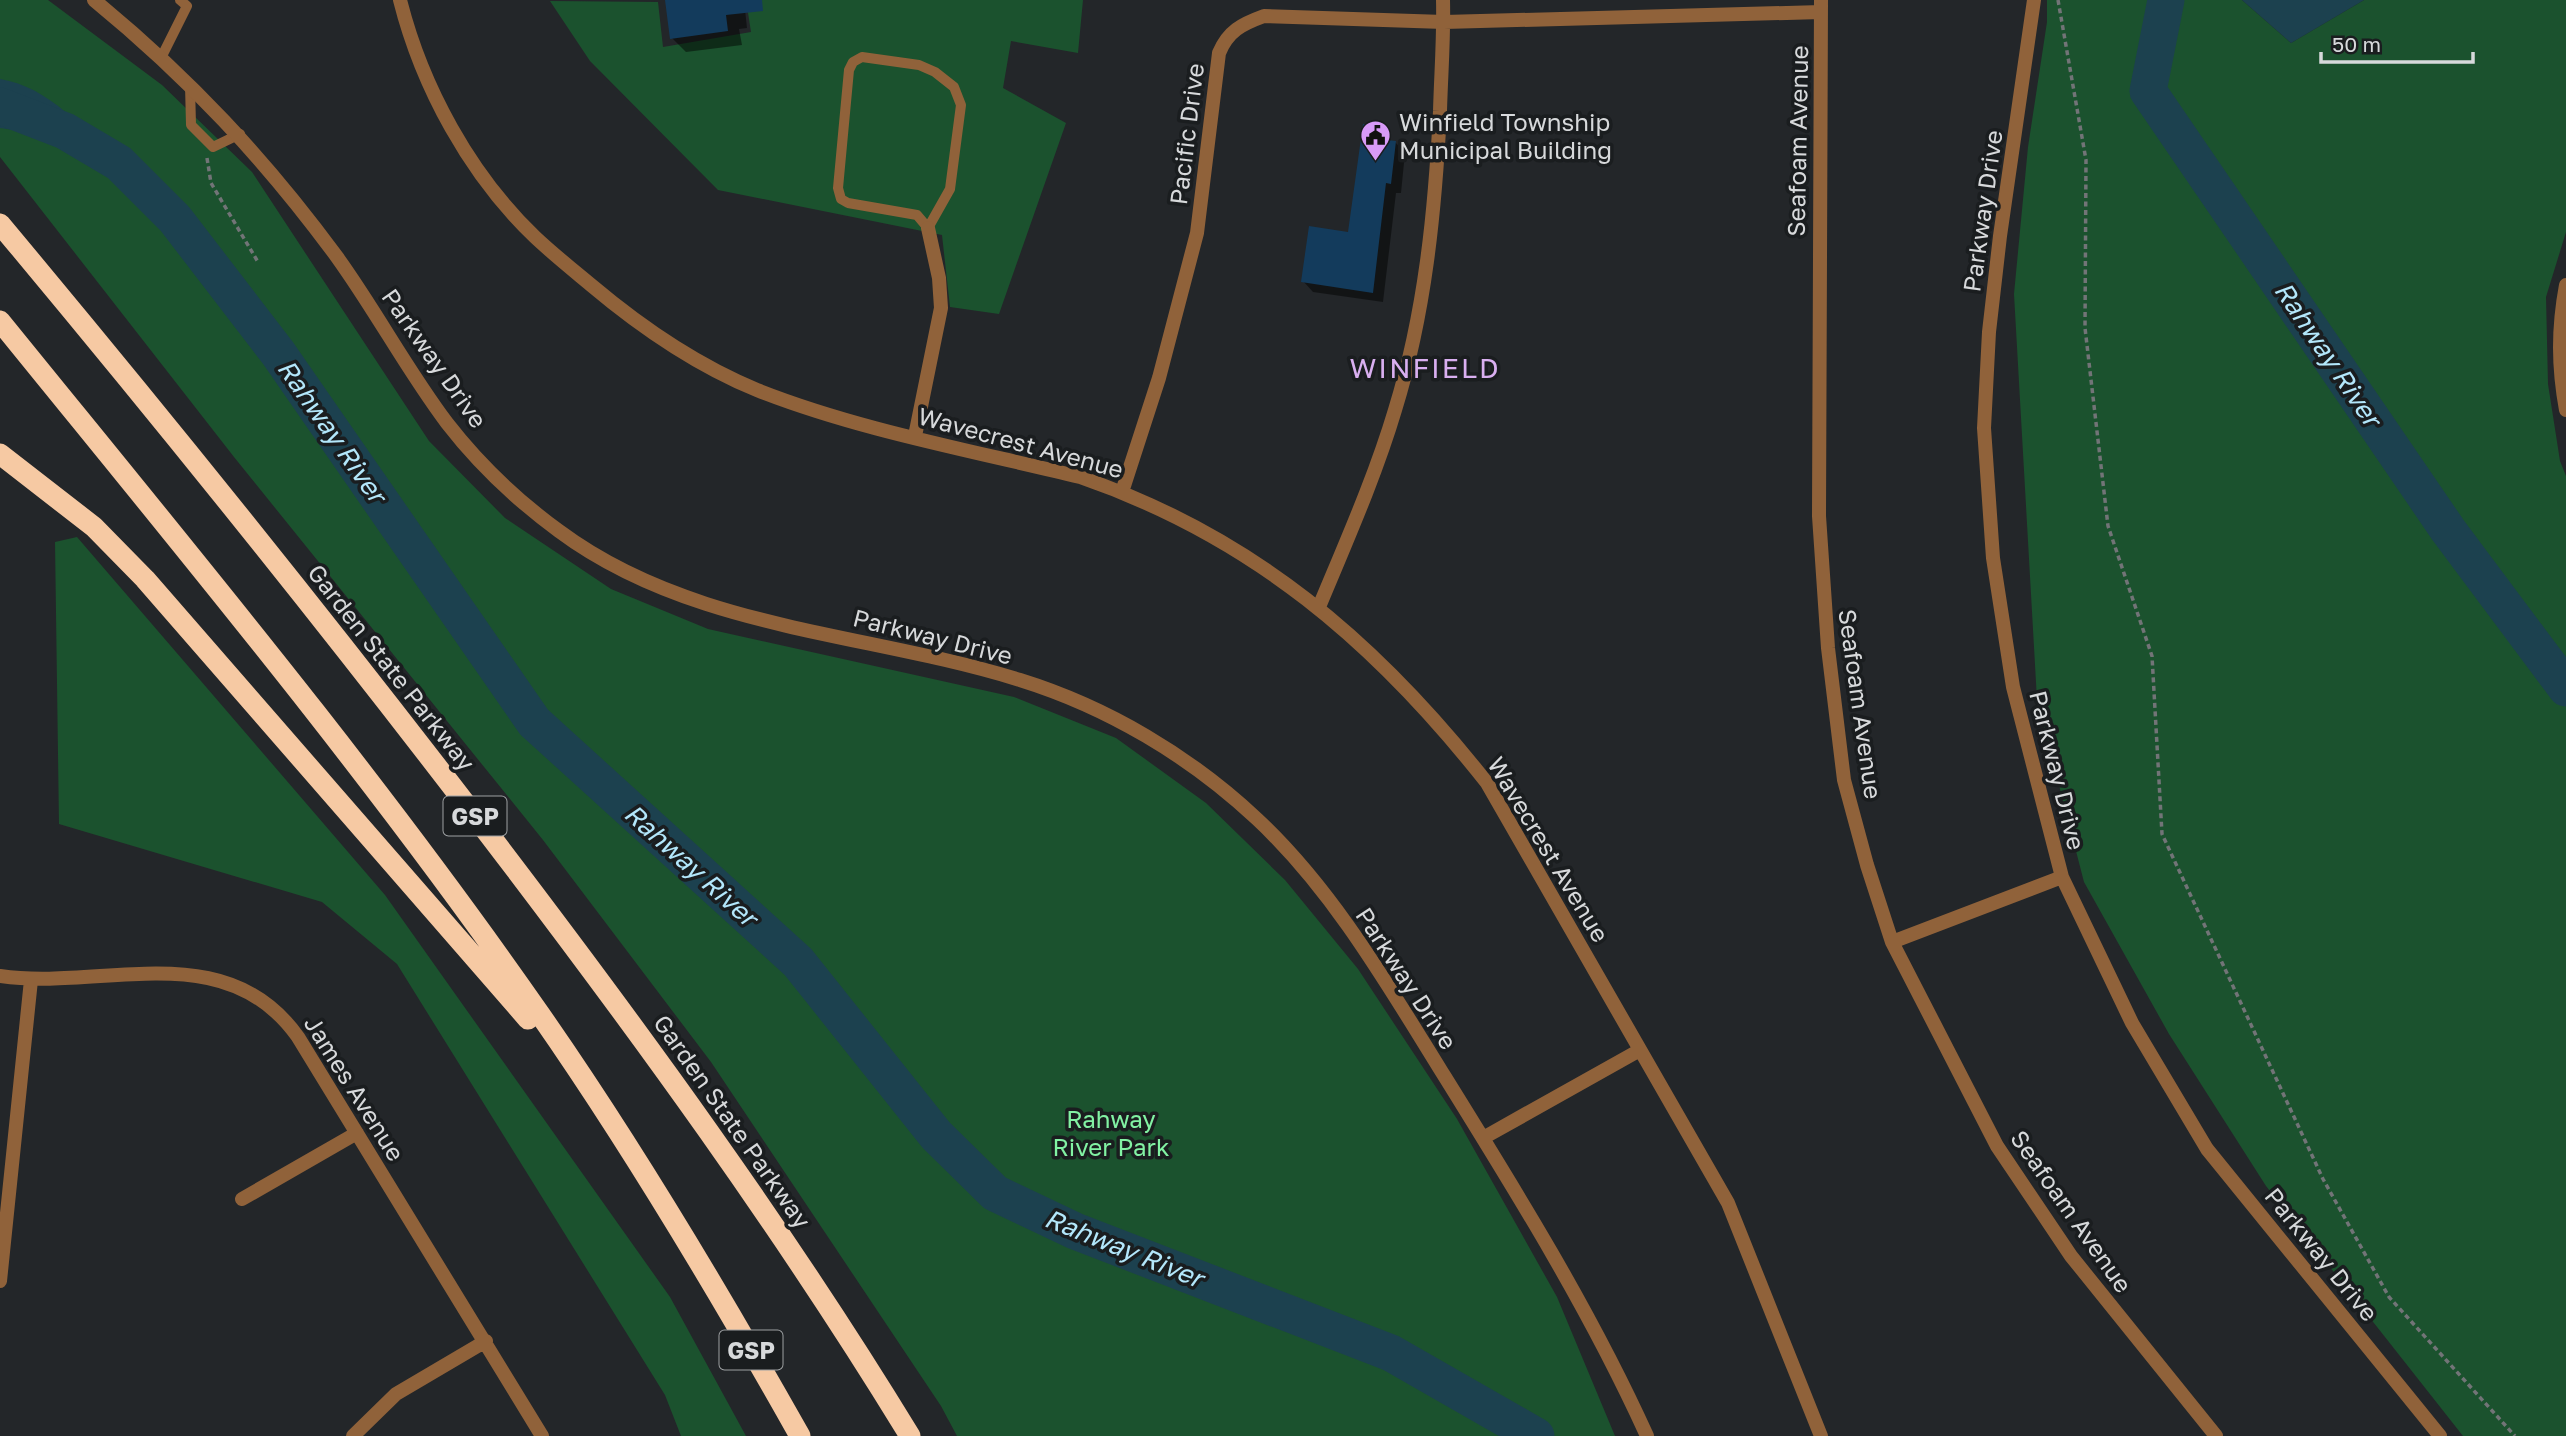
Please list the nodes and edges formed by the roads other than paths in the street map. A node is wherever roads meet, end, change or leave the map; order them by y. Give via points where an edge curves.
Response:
1 (93, 0) edge
2 (180, 0) edge
3 (400, 0) edge
4 (1443, 0) edge
5 (2034, 0) edge
6 (1821, 6) edge
7 (1444, 22) junction
8 (161, 58) junction
9 (190, 85) junction
10 (240, 134) junction
11 (0, 224) edge
12 (928, 228) junction
13 (2566, 285) edge
14 (0, 321) edge
15 (2563, 376) edge
16 (2566, 410) edge
17 (915, 436) junction
18 (0, 454) edge
19 (1122, 492) junction
20 (1319, 607) junction
21 (2062, 877) junction
22 (1892, 942) junction
23 (0, 976) edge
24 (31, 980) junction
25 (1640, 1050) junction
26 (356, 1133) junction
27 (1483, 1138) junction
28 (623, 1139) junction
29 (242, 1199) dead end
30 (0, 1281) edge
31 (486, 1342) junction
32 (353, 1436) edge
33 (542, 1436) edge
34 (800, 1436) edge
35 (910, 1436) edge
36 (1647, 1436) edge
37 (1821, 1436) edge
38 (2216, 1436) edge
39 (2440, 1436) edge

1 - 8 street, Parkway Drive
2 - 8 lane via 187,6
3 - 17 street, Wavecrest Avenue via 424,71 452,129 494,192 534,237 626,315 719,372 790,401
4 - 7 street
5 - 21 street, Parkway Drive via 2000,236 1984,428 1993,558 2013,687
6 - 7 street, Pacific Drive
6 - 22 street, Seafoam Avenue via 1819,516 1828,648 1844,780
7 - 19 street, Pacific Drive via 1264,16 1226,37 1215,76 1189,269
7 - 20 street via 1437,178 1415,331 1370,486
8 - 9 street, Parkway Drive
9 - 10 street, Parkway Drive
9 - 10 lane via 191,125 213,147
10 - 27 street, Parkway Drive via 372,306 447,423 486,467 556,530 605,561 705,604 1022,680 1102,711 1163,747 1261,822 1333,908 1379,972
11 - 35 highway, Garden State Parkway / GSP via 321,619 586,962 731,1162 846,1331
12 - 12 lane via 917,215 841,199 838,188 849,70 862,57 919,65 935,72 954,87 961,105 950,189
12 - 17 street via 941,308
13 - 15 street via 2558,325
14 - 28 highway, GSP via 365,777 539,1013
15 - 16 street
17 - 19 street, Wavecrest Avenue via 1080,477
18 - 28 highway via 94,527 163,599 507,994
19 - 20 street, Wavecrest Avenue via 1237,548
20 - 25 street, Wavecrest Avenue via 1405,686 1487,783
21 - 22 street
21 - 39 street, Parkway Drive via 2132,1023 2207,1149
22 - 38 street, Seafoam Avenue via 1997,1146 2078,1265
23 - 24 street, James Avenue
24 - 26 street, James Avenue via 184,973 236,985 266,1002 289,1024
24 - 30 street
25 - 27 street
25 - 37 street, Wavecrest Avenue via 1728,1203
26 - 29 street
26 - 31 street, James Avenue
27 - 36 street, Parkway Drive via 1606,1352
28 - 34 highway, GSP
31 - 32 street via 396,1394
31 - 33 street, James Avenue

